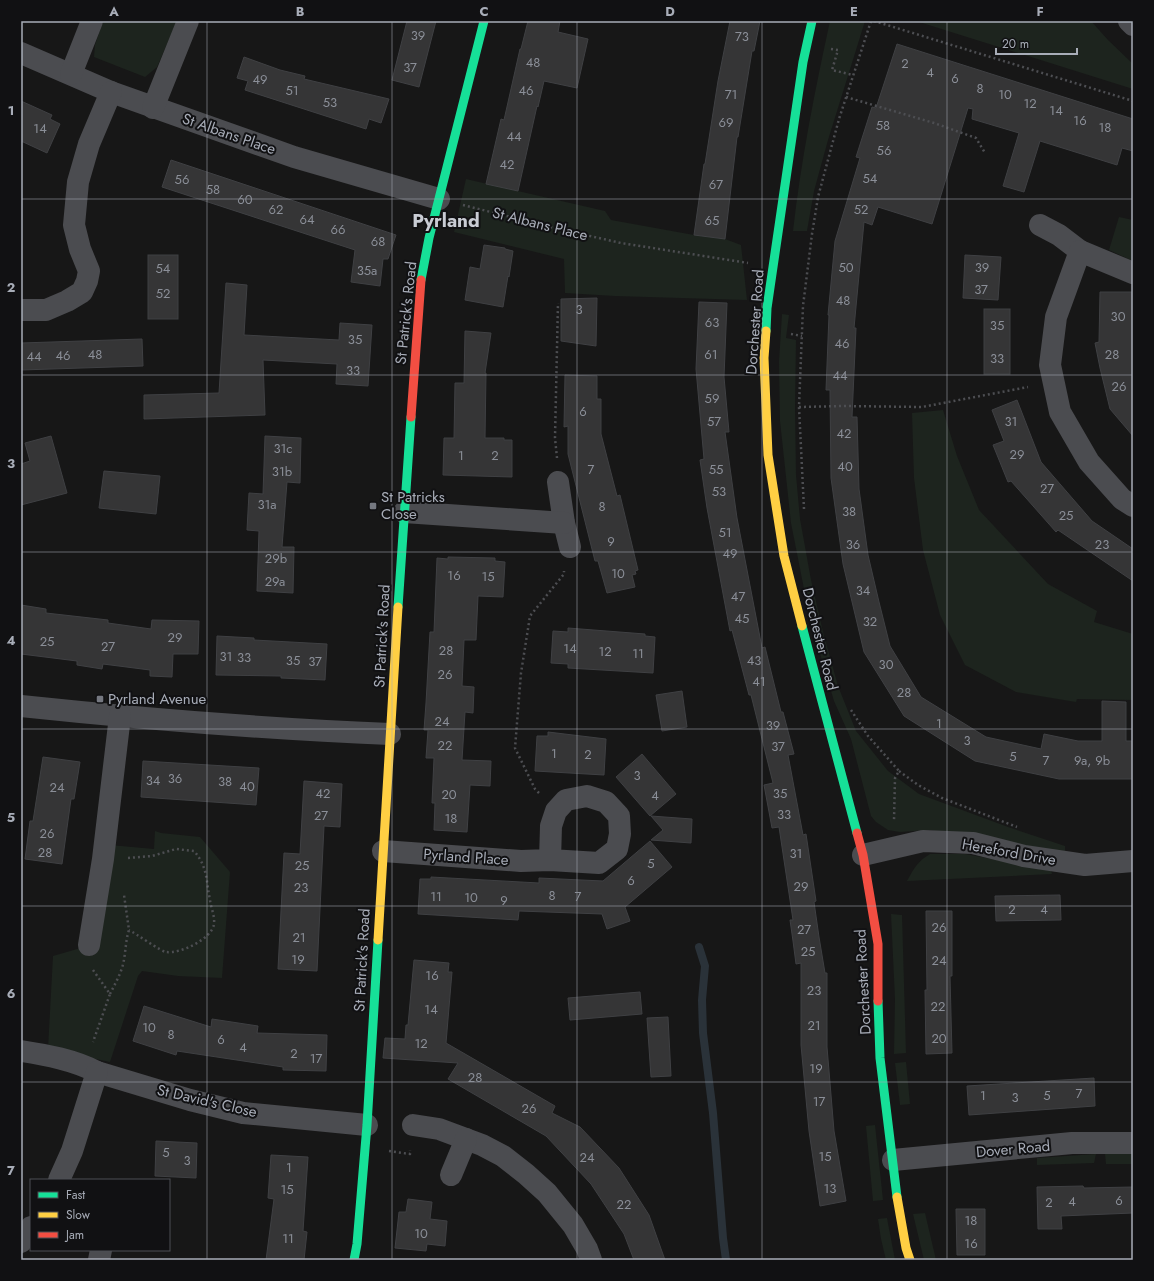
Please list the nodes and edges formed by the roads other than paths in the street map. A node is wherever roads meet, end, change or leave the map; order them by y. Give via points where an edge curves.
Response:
1 (92, 21) edge
2 (188, 21) edge
3 (484, 21) edge
4 (812, 21) edge
5 (1129, 21) edge
6 (1133, 25) edge
7 (21, 53) edge
8 (71, 74) junction
9 (111, 92) junction
10 (153, 108) junction
11 (439, 199) junction
12 (1040, 225) dead end
13 (1080, 251) junction
14 (1133, 274) edge
15 (21, 310) edge
16 (558, 482) road end
17 (1133, 506) edge
18 (404, 512) junction
19 (564, 523) junction
20 (570, 547) road end
21 (21, 706) edge
22 (120, 716) junction
23 (390, 734) junction
24 (382, 851) junction
25 (863, 856) junction
26 (550, 860) junction
27 (1133, 861) edge
28 (89, 945) road end
29 (21, 1051) edge
30 (91, 1069) junction
31 (367, 1125) junction
32 (413, 1125) road end
33 (466, 1139) junction
34 (1133, 1144) edge
35 (893, 1160) junction
36 (451, 1175) dead end
37 (59, 1179) edge
38 (30, 1228) edge
39 (21, 1242) edge
40 (354, 1260) edge
41 (591, 1260) edge
42 (910, 1260) edge

1 - 8 street
2 - 10 street
3 - 11 street, St Patrick's Road
4 - 25 street, Dorchester Road via 803,62 767,308 764,358 770,463 784,556
5 - 6 street
7 - 8 street, St Albans Place
8 - 9 street, St Albans Place
9 - 10 street, St Albans Place
9 - 15 street via 89,144 78,182 74,225 89,271 87,281 82,292 67,301 46,310
10 - 11 street, St Albans Place via 294,157
11 - 18 street, St Patrick's Road via 420,285
12 - 13 street
13 - 14 street
13 - 17 street via 1056,317 1050,365 1053,382 1060,412 1089,462 1122,499
16 - 19 street
18 - 19 street
18 - 23 street, St Patrick's Road
19 - 20 street
21 - 22 street
22 - 23 street via 250,727
22 - 28 street via 103,859
23 - 24 street, St Patrick's Road
24 - 26 street, Pyrland Place via 521,861
24 - 31 street, St Patrick's Road
25 - 27 street, Hereford Drive via 923,841 972,843 1024,856 1085,865
25 - 35 street, Dorchester Road via 878,944 880,1058
26 - 26 street, Pyrland Place via 599,864 617,849 620,834 619,816 606,802 587,796 566,800 556,811 551,826
29 - 30 street, St David's Close via 41,1054
30 - 31 street, St David's Close via 190,1100 244,1113
30 - 37 street via 72,1151
31 - 40 street, St Patrick's Road
32 - 33 street via 439,1129
33 - 36 street
33 - 41 street via 503,1156 547,1193 572,1226
34 - 35 street, Dover Road via 1072,1143
35 - 42 street, Dorchester Road via 898,1202
38 - 39 street

